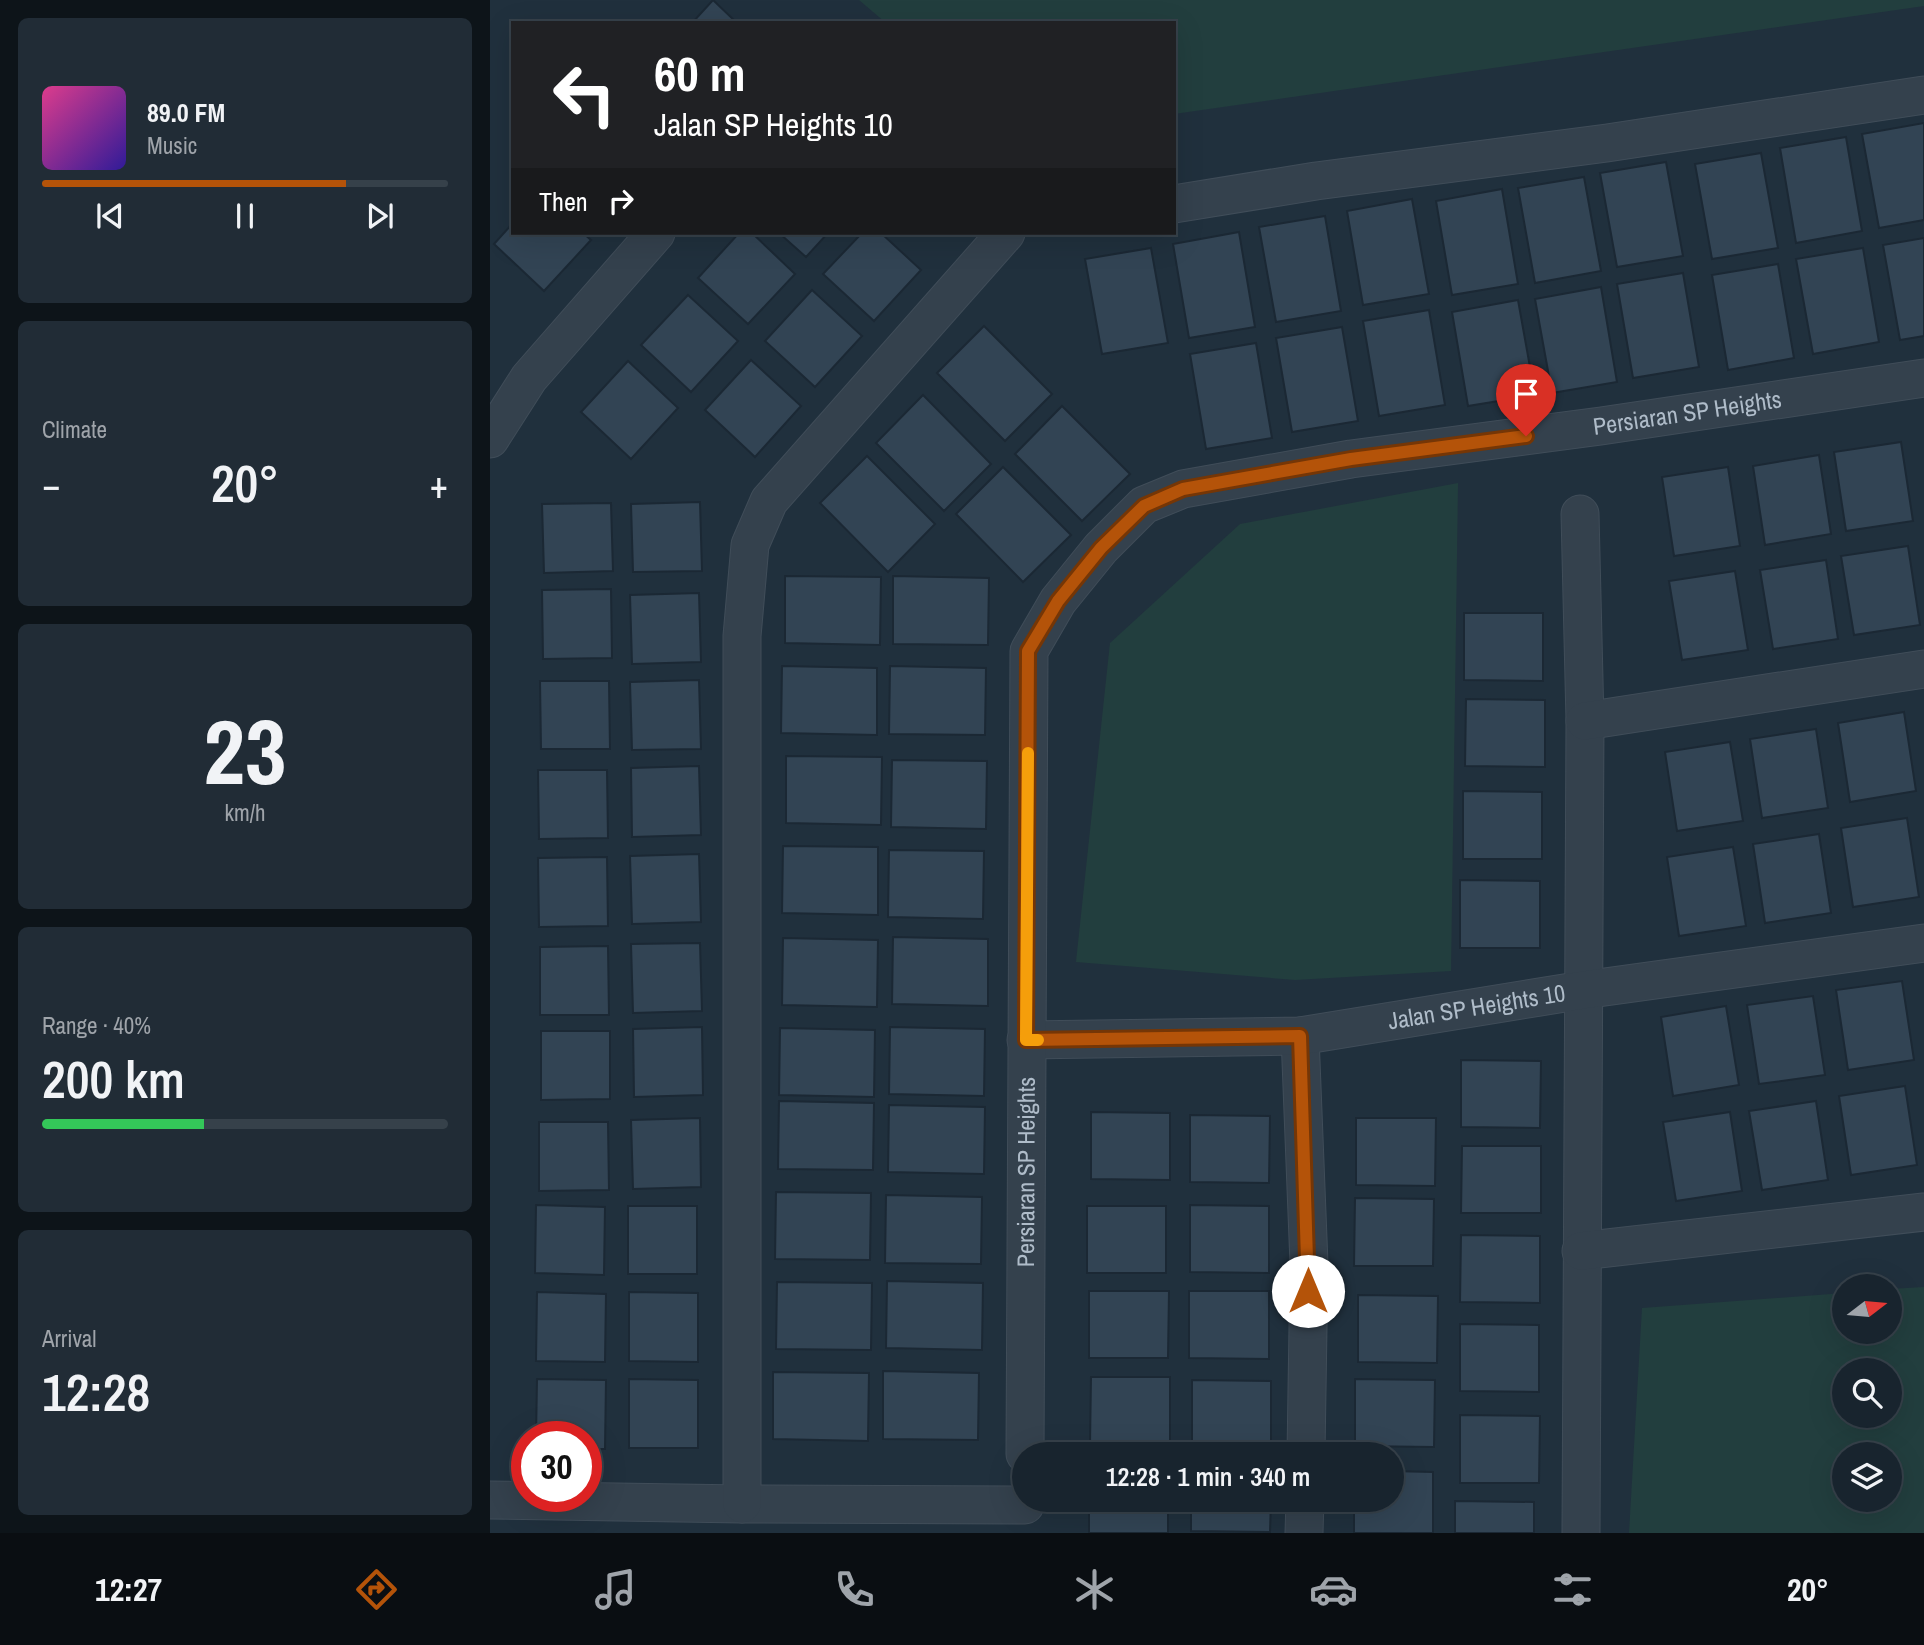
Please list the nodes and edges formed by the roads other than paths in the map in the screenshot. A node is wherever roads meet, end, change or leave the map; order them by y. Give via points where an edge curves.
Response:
1 (1924, 95) edge
2 (1176, 204) edge
3 (654, 235) edge
4 (1004, 235) edge
5 (1924, 377) edge
6 (490, 439) edge
7 (1580, 514) dead end
8 (1924, 669) edge
9 (1585, 721) junction
10 (1924, 943) edge
11 (1583, 990) junction
12 (1300, 1036) junction
13 (1026, 1040) junction
14 (1924, 1212) edge
15 (1581, 1251) junction
16 (1025, 1442) edge
17 (1306, 1442) edge
18 (490, 1500) edge
19 (742, 1504) junction
20 (1305, 1512) edge
21 (1024, 1513) edge
22 (1304, 1533) edge
23 (1581, 1533) edge

1 - 2 street
3 - 6 street via 529,378
4 - 19 street via 769,501 750,545 742,636
5 - 13 street, Persiaran SP Heights via 1351,459 1183,489 1144,506 1067,590 1028,651
7 - 9 street
8 - 9 street
9 - 11 street
10 - 11 street, Jalan SP Heights 10
11 - 12 street, Jalan SP Heights 10
11 - 15 street
12 - 13 street, Jalan SP Heights 10
12 - 17 street via 1309,1264
13 - 16 street, Persiaran SP Heights
14 - 15 street
15 - 23 street
18 - 19 street
19 - 21 street
20 - 22 street

